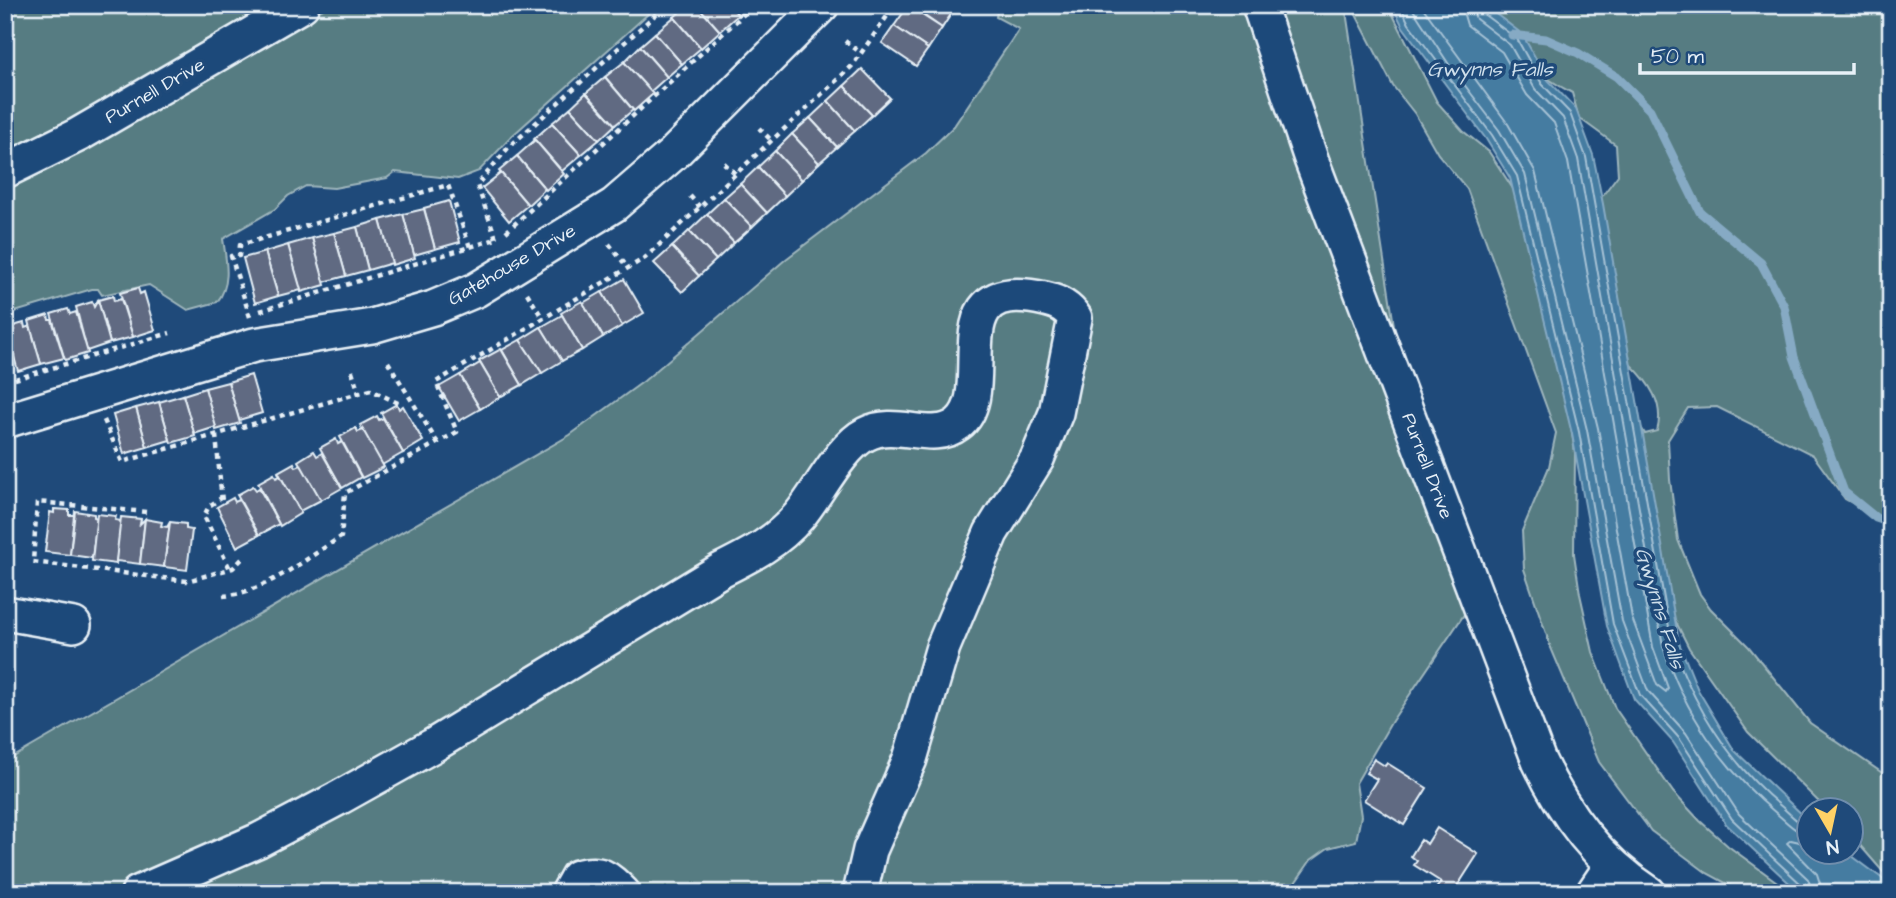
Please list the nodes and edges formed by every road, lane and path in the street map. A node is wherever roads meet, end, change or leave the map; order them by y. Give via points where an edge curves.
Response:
1 (302, 5) edge
2 (666, 5) edge
3 (754, 5) edge
4 (822, 5) edge
5 (894, 5) edge
6 (1259, 5) edge
7 (845, 41) dead end
8 (861, 53) junction
9 (759, 128) dead end
10 (772, 141) junction
11 (724, 163) dead end
12 (5, 171) edge
13 (736, 174) junction
14 (690, 196) dead end
15 (700, 207) junction
16 (496, 239) junction
17 (605, 240) dead end
18 (500, 246) dead end
19 (470, 248) junction
20 (473, 258) dead end
21 (628, 268) junction
22 (525, 288) dead end
23 (249, 314) junction
24 (543, 319) junction
25 (253, 324) dead end
26 (170, 333) dead end
27 (388, 362) dead end
28 (352, 371) dead end
29 (5, 382) edge
30 (359, 393) junction
31 (402, 405) dead end
32 (92, 420) dead end
33 (5, 421) edge
34 (216, 435) junction
35 (437, 442) junction
36 (146, 512) dead end
37 (245, 556) dead end
38 (230, 569) junction
39 (223, 596) dead end
40 (5, 613) edge
41 (74, 625) dead end
42 (1612, 865) junction
43 (138, 893) edge
44 (568, 893) edge
45 (623, 893) edge
46 (860, 893) edge
47 (1593, 893) edge
48 (1650, 893) edge

1 - 12 street, Purnell Drive via 78,135
2 - 16 path via 508,148 477,185
3 - 16 path
4 - 33 street, Gatehouse Drive via 673,154 614,205 476,290 372,326 254,345
5 - 8 path
6 - 42 street, Purnell Drive via 1311,159 1539,761 1579,830
7 - 8 path
8 - 10 path
9 - 10 path
10 - 13 path
11 - 13 path
13 - 15 path
14 - 15 path
15 - 21 path
16 - 18 path
16 - 19 path
17 - 21 path
19 - 20 path
19 - 23 path
19 - 23 path via 447,185 240,245 239,256 231,256
21 - 24 path
22 - 24 path
23 - 25 path
24 - 35 path via 436,382 457,432
26 - 29 path
27 - 35 path
28 - 30 path
30 - 31 path via 371,390
30 - 34 path
32 - 34 path via 103,417 122,461
34 - 38 path via 223,500 209,506 204,516
35 - 39 path via 345,493 341,537 263,585
36 - 38 path via 37,502 33,562 187,581
37 - 38 path
40 - 41 street
42 - 47 street
42 - 48 street, Purnell Drive
43 - 46 street via 259,840 337,799 767,547 799,517 864,435 905,427 929,433 960,423 972,404 975,336 987,306 1004,298 1033,296 1055,301 1075,318 1056,413 1037,459 991,533 943,647 911,759 870,850
44 - 45 street via 577,877 591,873 605,874

